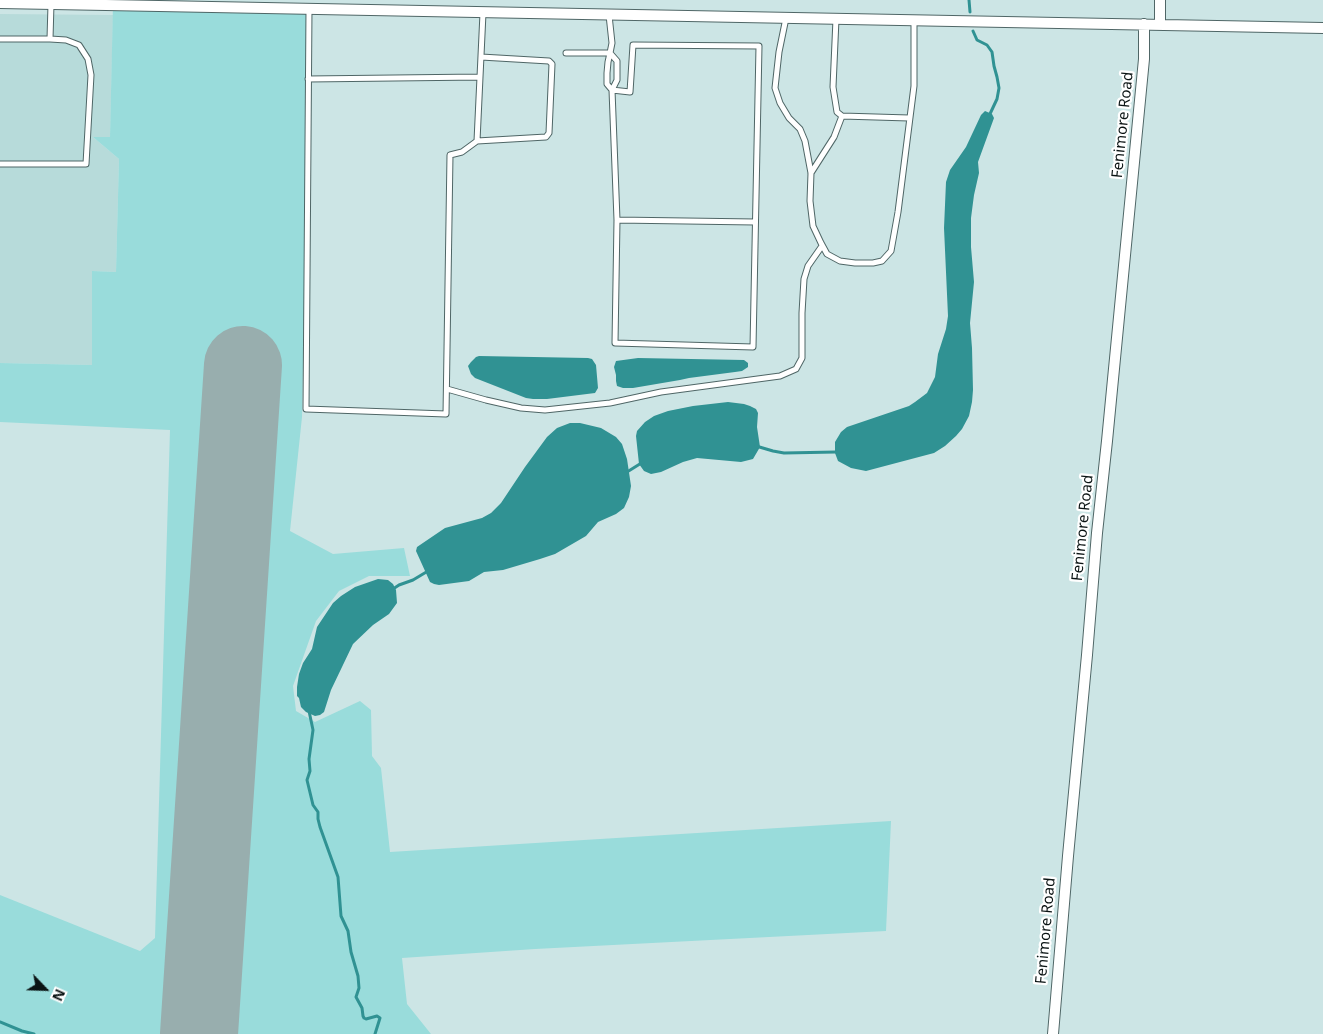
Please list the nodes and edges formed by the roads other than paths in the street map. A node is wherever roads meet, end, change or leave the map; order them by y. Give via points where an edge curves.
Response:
1 (1160, 0) edge
2 (0, 3) edge
3 (51, 4) junction
4 (309, 9) junction
5 (484, 12) junction
6 (609, 14) junction
7 (786, 18) junction
8 (836, 19) junction
9 (914, 20) junction
10 (1144, 24) junction
11 (1160, 25) junction
12 (1323, 28) edge
13 (0, 39) edge
14 (50, 39) junction
15 (566, 53) dead end
16 (610, 54) junction
17 (481, 57) junction
18 (480, 77) junction
19 (308, 79) junction
20 (612, 90) junction
21 (842, 116) junction
22 (909, 118) junction
23 (477, 141) junction
24 (0, 164) edge
25 (811, 173) junction
26 (617, 220) junction
27 (755, 222) junction
28 (822, 246) junction
29 (447, 389) junction
30 (1052, 1034) edge

1 - 11 street
2 - 3 street
3 - 4 street
3 - 14 lane
4 - 5 street
4 - 19 lane
5 - 6 street
5 - 17 lane
6 - 7 street
6 - 16 lane
7 - 8 street
7 - 25 lane via 776,88 780,103 805,140
8 - 9 street
8 - 21 lane via 834,87 837,112
9 - 10 street
9 - 22 lane via 914,86
10 - 11 street
10 - 30 street, Fenimore Road via 1144,59
11 - 12 street
13 - 14 lane
14 - 24 lane via 79,45 88,59 92,75 86,164
15 - 16 lane
16 - 20 lane via 607,84
16 - 20 lane via 617,62 617,80
17 - 18 lane
17 - 23 lane via 549,61 552,64 549,133 546,137
18 - 19 lane
18 - 23 lane
19 - 29 lane via 306,409 446,414
20 - 26 lane
20 - 27 lane via 630,92 633,45 759,46
21 - 22 lane
21 - 25 lane via 834,137
22 - 28 lane via 891,251 882,261 855,263 840,261 827,254
23 - 29 lane via 462,152 450,155
25 - 28 lane via 813,226
26 - 27 lane
26 - 27 lane via 615,343 753,347
28 - 29 lane via 808,266 804,279 802,358 796,369 780,376 546,410 522,408

